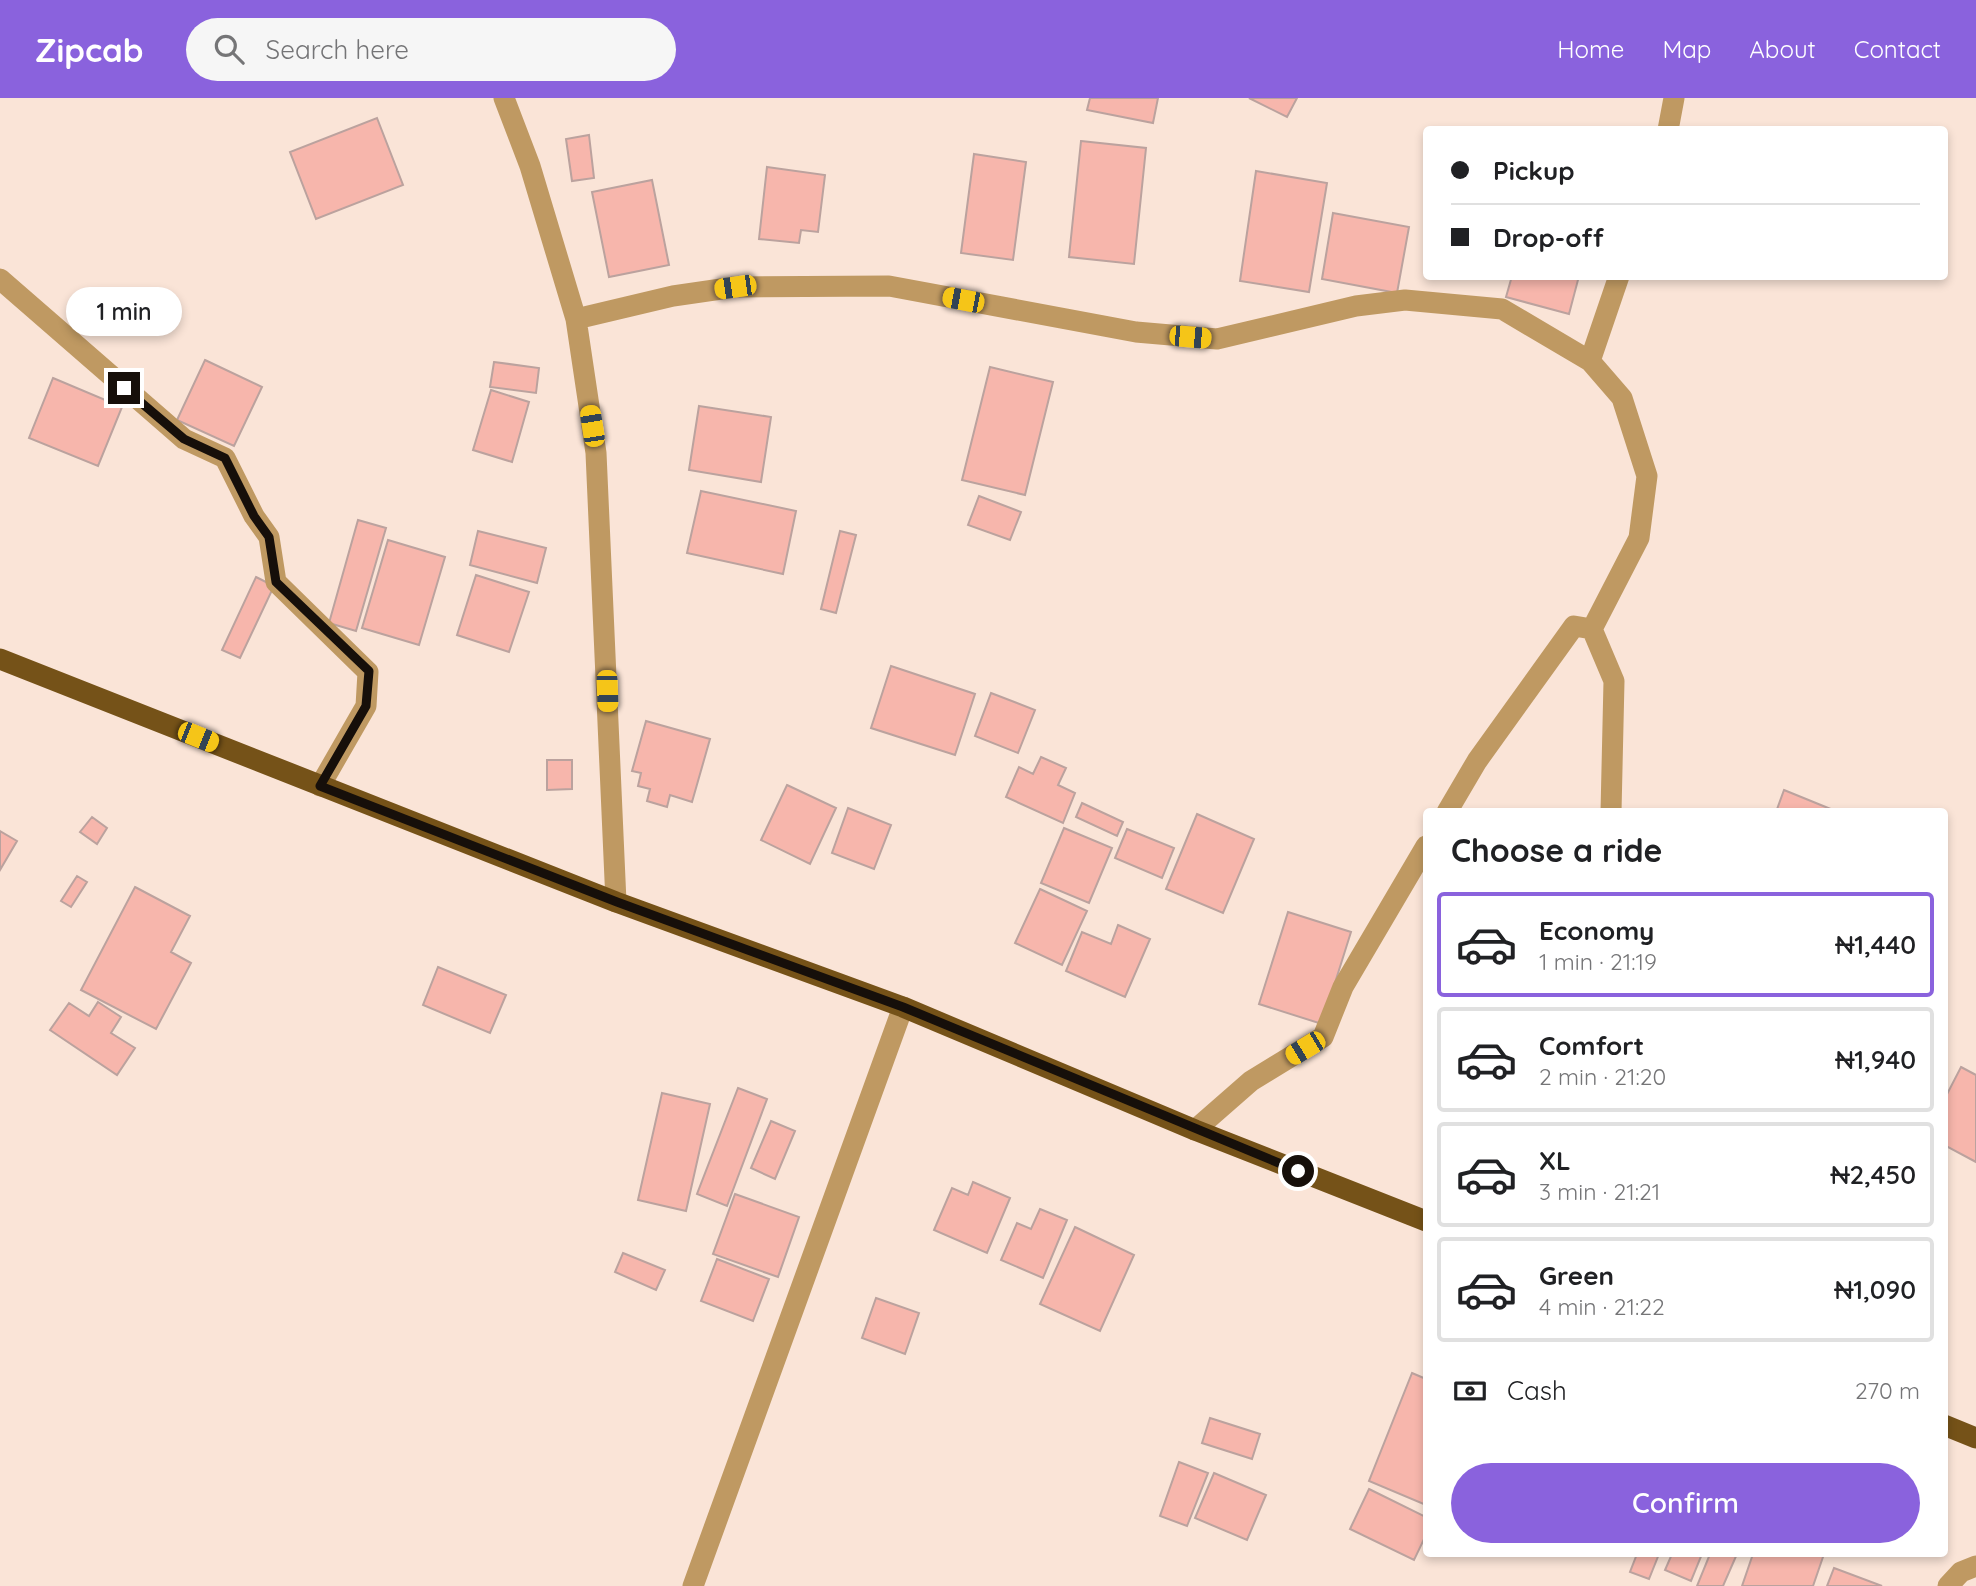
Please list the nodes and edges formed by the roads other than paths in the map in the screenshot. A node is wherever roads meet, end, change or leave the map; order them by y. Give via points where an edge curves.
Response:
1 (504, 98) edge
2 (1674, 98) edge
3 (1669, 126) edge
4 (0, 279) edge
5 (1618, 280) edge
6 (576, 319) junction
7 (1590, 361) junction
8 (1592, 629) junction
9 (0, 659) edge
10 (320, 786) junction
11 (1449, 808) edge
12 (1611, 808) edge
13 (1423, 851) edge
14 (617, 902) junction
15 (903, 1007) junction
16 (1195, 1130) junction
17 (1423, 1220) edge
18 (1948, 1427) edge
19 (1976, 1438) edge
20 (1976, 1566) edge
21 (692, 1586) edge
22 (1948, 1586) edge

1 - 6 street via 530,166
2 - 3 street
4 - 10 street via 184,439 225,458 269,537 276,582 369,671 366,706
5 - 7 street
6 - 7 street via 735,287 889,286 1136,332 1217,339 1356,306 1405,300 1502,309
6 - 14 street via 596,453
7 - 8 street via 1622,398 1647,476 1639,538
8 - 11 street via 1574,626 1477,761
8 - 12 street via 1614,681
9 - 10 highway
10 - 14 highway
13 - 16 street via 1343,987 1323,1037 1251,1081
14 - 15 highway
15 - 16 highway
15 - 21 street
16 - 17 highway
18 - 19 highway
20 - 22 street via 1961,1572

